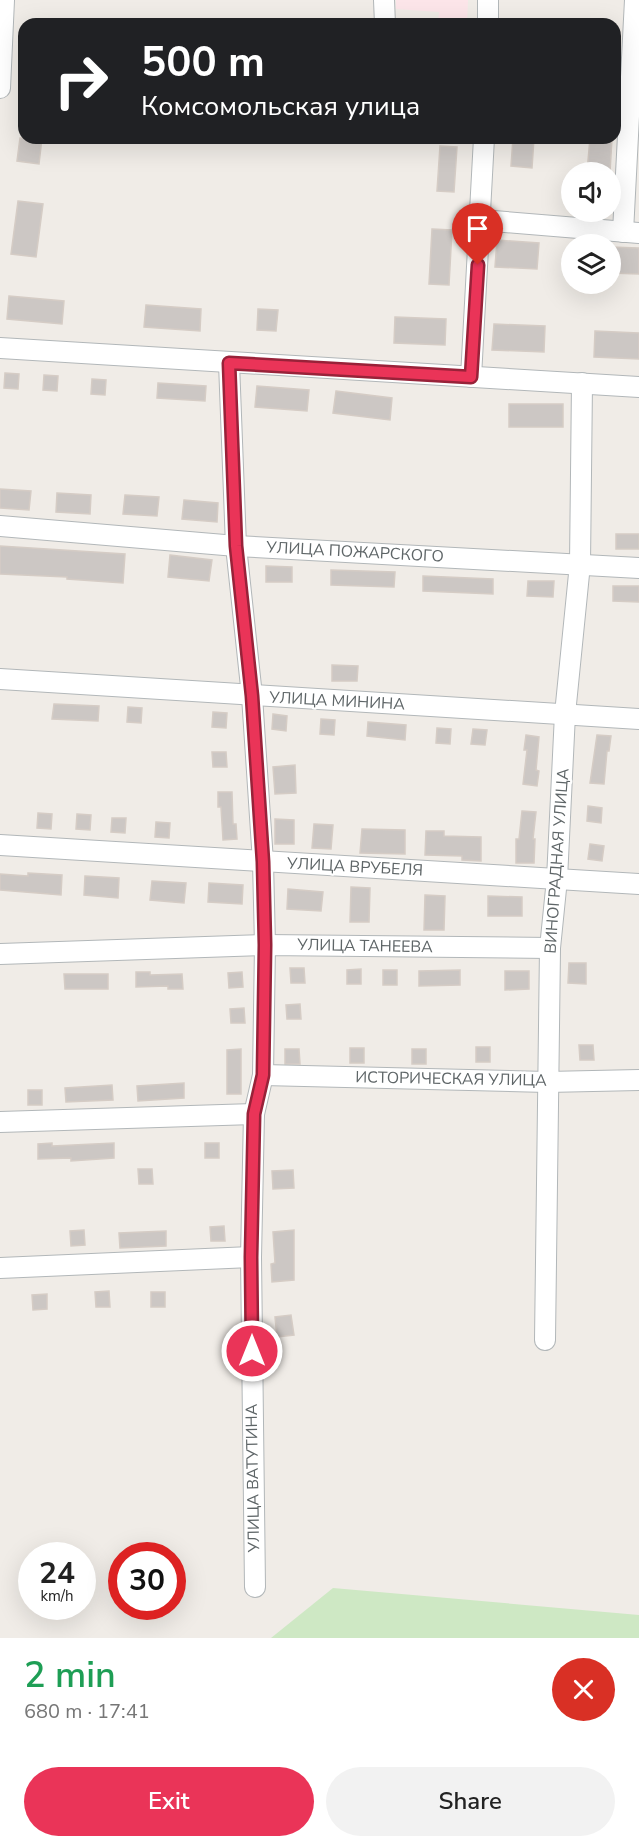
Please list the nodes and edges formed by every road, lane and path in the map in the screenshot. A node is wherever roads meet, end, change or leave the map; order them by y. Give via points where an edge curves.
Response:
1 (4, 0) edge
2 (384, 0) edge
3 (488, 0) edge
4 (635, 0) edge
5 (385, 18) edge
6 (488, 18) edge
7 (0, 81) edge
8 (0, 88) edge
9 (484, 144) edge
10 (481, 220) junction
11 (631, 232) edge
12 (0, 348) edge
13 (229, 363) junction
14 (471, 377) junction
15 (582, 383) junction
16 (639, 387) edge
17 (0, 526) edge
18 (236, 546) junction
19 (580, 564) junction
20 (639, 568) edge
21 (0, 680) edge
22 (252, 696) junction
23 (565, 714) junction
24 (639, 719) edge
25 (0, 845) edge
26 (263, 862) junction
27 (557, 879) junction
28 (639, 884) edge
29 (265, 945) junction
30 (550, 948) junction
31 (0, 954) edge
32 (263, 1075) junction
33 (639, 1080) edge
34 (547, 1082) junction
35 (254, 1114) junction
36 (0, 1122) edge
37 (251, 1257) junction
38 (0, 1268) edge
39 (545, 1340) dead end
40 (255, 1587) dead end

1 - 7 street
2 - 5 street
3 - 6 street
4 - 11 street
7 - 8 street
9 - 10 street
10 - 11 street
10 - 14 street
12 - 13 street
13 - 14 street
13 - 18 street, УЛИЦА ВАТУТИНА
14 - 15 street
15 - 16 street
15 - 19 street, ВИНОГРАДНАЯ УЛИЦА
17 - 18 street, УЛИЦА ПОЖАРСКОГО
18 - 19 street, УЛИЦА ПОЖАРСКОГО
18 - 22 street, УЛИЦА ВАТУТИНА
19 - 20 street, УЛИЦА ПОЖАРСКОГО
19 - 23 street, ВИНОГРАДНАЯ УЛИЦА
21 - 22 street, УЛИЦА МИНИНА
22 - 23 street, УЛИЦА МИНИНА
22 - 26 street, УЛИЦА ВАТУТИНА
23 - 24 street, УЛИЦА МИНИНА
23 - 27 street, ВИНОГРАДНАЯ УЛИЦА
25 - 26 street, УЛИЦА ВРУБЕЛЯ
26 - 27 street, УЛИЦА ВРУБЕЛЯ
26 - 29 street, УЛИЦА ВАТУТИНА
27 - 28 street, УЛИЦА ВРУБЕЛЯ
27 - 30 street, ВИНОГРАДНАЯ УЛИЦА
29 - 30 street, УЛИЦА ТАНЕЕВА
29 - 31 street, УЛИЦА ТАНЕЕВА
29 - 32 street, УЛИЦА ВАТУТИНА
30 - 34 street, ВИНОГРАДНАЯ УЛИЦА
32 - 34 street, ИСТОРИЧЕСКАЯ УЛИЦА
32 - 35 street, УЛИЦА ВАТУТИНА
33 - 34 street, ИСТОРИЧЕСКАЯ УЛИЦА
34 - 39 street, ВИНОГРАДНАЯ УЛИЦА
35 - 36 street
35 - 37 street, УЛИЦА ВАТУТИНА
37 - 38 street
37 - 40 street, УЛИЦА ВАТУТИНА

